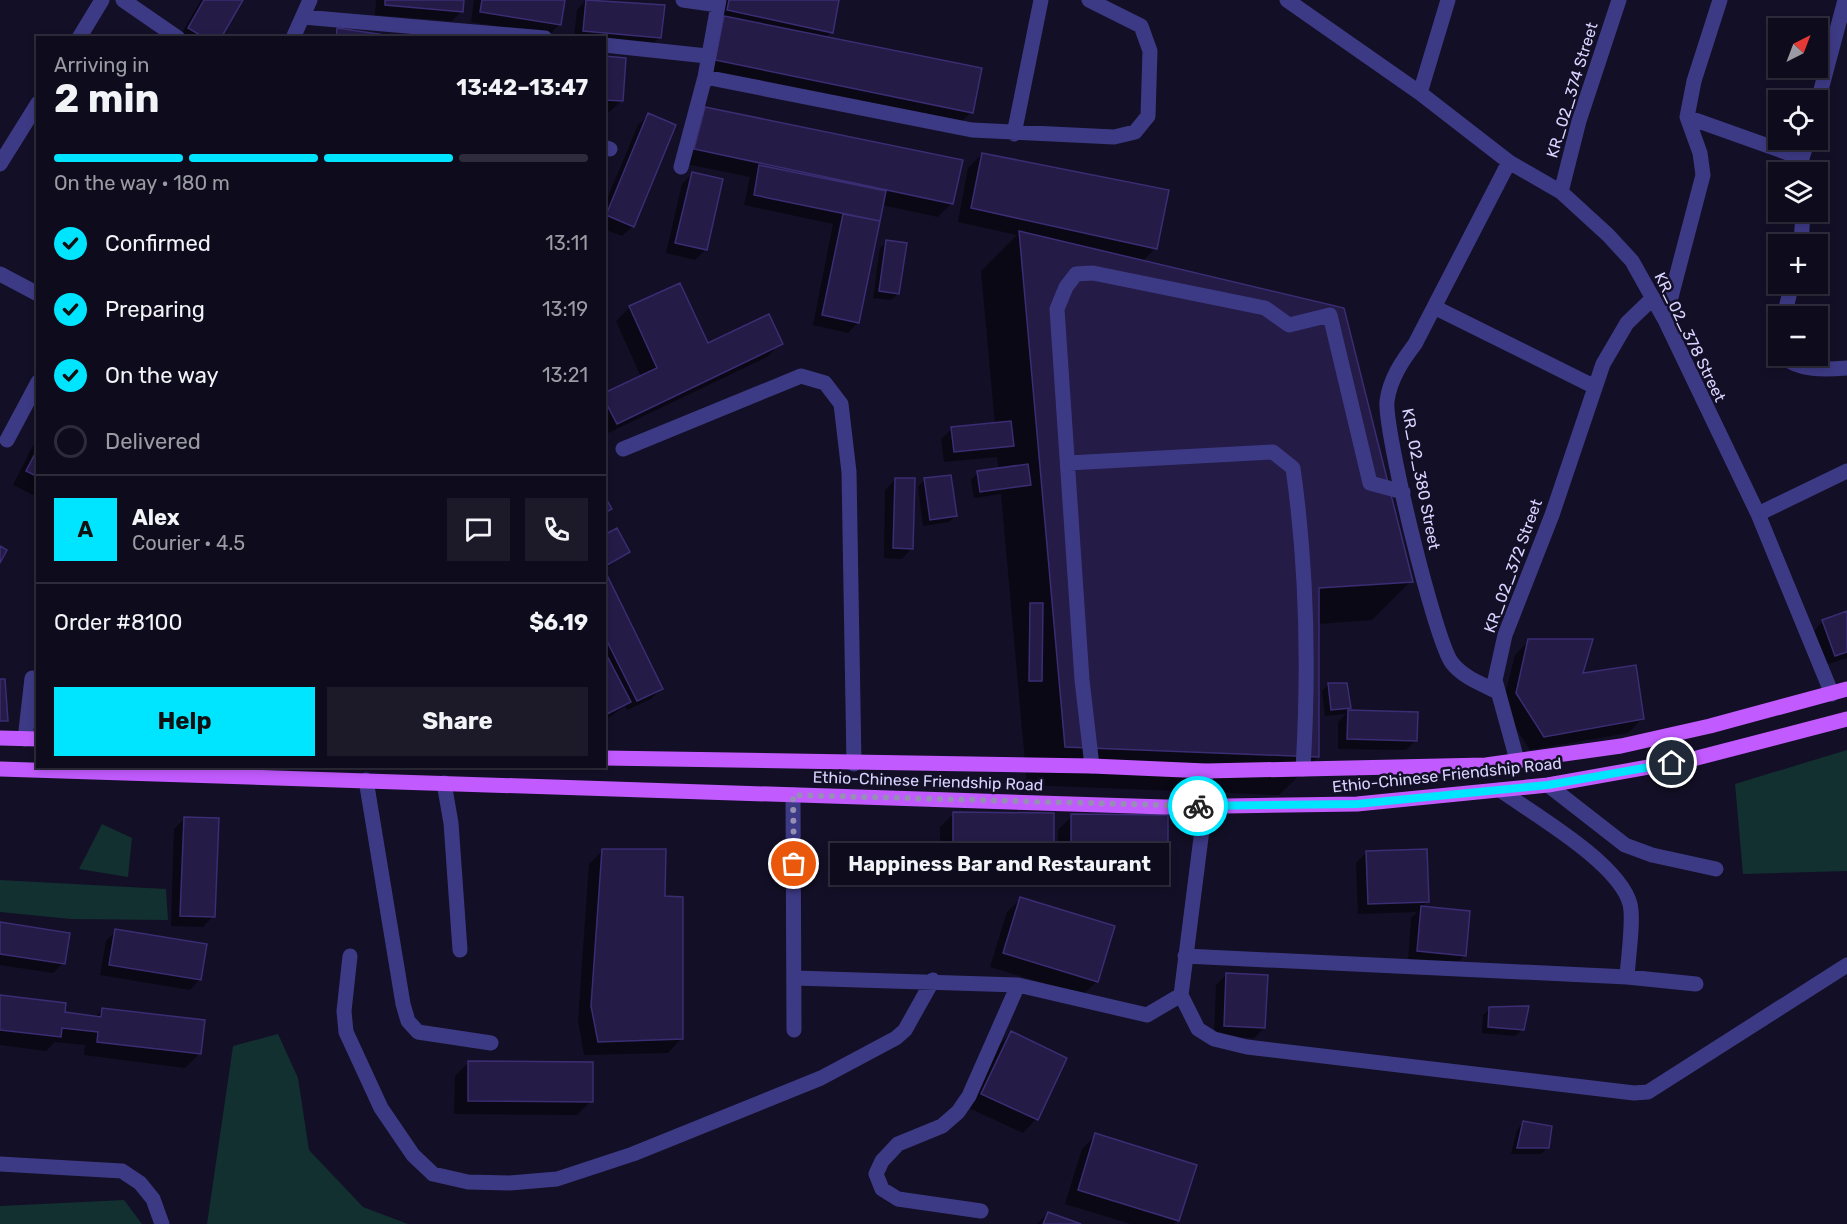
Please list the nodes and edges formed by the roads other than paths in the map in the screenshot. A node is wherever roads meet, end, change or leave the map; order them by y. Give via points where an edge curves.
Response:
1 (102, 0) edge
2 (123, 0) edge
3 (310, 0) edge
4 (683, 0) edge
5 (1041, 0) edge
6 (1089, 0) edge
7 (1287, 0) edge
8 (1448, 0) edge
9 (1619, 0) edge
10 (1720, 0) edge
11 (1845, 0) edge
12 (719, 2) edge
13 (303, 17) junction
14 (485, 34) edge
15 (80, 36) edge
16 (175, 36) edge
17 (294, 36) edge
18 (514, 36) edge
19 (606, 45) edge
20 (706, 57) junction
21 (705, 76) junction
22 (1821, 90) edge
23 (1420, 93) junction
24 (36, 106) edge
25 (1687, 117) junction
26 (1014, 134) junction
27 (1509, 162) junction
28 (1795, 162) edge
29 (0, 164) edge
30 (681, 168) dead end
31 (1561, 192) junction
32 (0, 274) edge
33 (36, 293) edge
34 (1653, 298) junction
35 (1434, 308) junction
36 (1665, 320) junction
37 (1798, 366) edge
38 (1847, 368) edge
39 (36, 385) edge
40 (1593, 386) junction
41 (3, 438) edge
42 (622, 449) dead end
43 (0, 455) edge
44 (1068, 463) junction
45 (1847, 471) edge
46 (1403, 492) junction
47 (1758, 514) junction
48 (32, 678) dead end
49 (1847, 689) edge
50 (1498, 692) junction
51 (1832, 694) junction
52 (1847, 719) edge
53 (0, 738) edge
54 (31, 739) edge
55 (606, 758) edge
56 (1517, 760) junction
57 (854, 764) junction
58 (1092, 766) junction
59 (400, 768) edge
60 (0, 769) edge
61 (1303, 769) junction
62 (1206, 771) junction
63 (366, 780) junction
64 (400, 783) junction
65 (444, 783) junction
66 (1548, 785) junction
67 (1500, 790) junction
68 (793, 795) junction
69 (1205, 806) junction
70 (1716, 869) dead end
71 (460, 950) dead end
72 (350, 956) dead end
73 (1185, 956) junction
74 (1847, 965) edge
75 (1627, 977) junction
76 (795, 978) junction
77 (933, 980) junction
78 (1696, 984) dead end
79 (1018, 985) junction
80 (1181, 995) junction
81 (794, 1030) dead end
82 (491, 1043) dead end
83 (0, 1164) edge
84 (981, 1211) dead end
85 (162, 1224) edge

1 - 15 street
2 - 16 street
3 - 13 street
4 - 12 street
5 - 26 street
6 - 26 street via 1141,26 1150,51 1148,116 1135,132 1114,137
7 - 23 street, KR_02_378 Street
8 - 23 street
9 - 31 street, KR_02_374 Street via 1579,121
10 - 25 street via 1694,81
11 - 22 street
12 - 20 street
13 - 14 street
13 - 17 street
14 - 18 street
19 - 20 street
20 - 21 street
21 - 26 street via 972,130
21 - 30 street
23 - 27 street, KR_02_378 Street
24 - 29 street
25 - 28 street
25 - 36 street via 1700,153 1703,176
27 - 31 street, KR_02_378 Street
27 - 35 street, KR_02_380 Street
31 - 34 street, KR_02_378 Street via 1632,261
32 - 33 street
34 - 36 street, KR_02_378 Street
34 - 40 street, KR_02_372 Street via 1614,341
35 - 40 street
35 - 46 street, KR_02_380 Street via 1400,365 1387,403
36 - 47 street, KR_02_378 Street
37 - 38 street
39 - 41 street
40 - 50 street, KR_02_372 Street via 1552,515 1505,635 1496,668
41 - 43 street
42 - 57 street via 801,376 825,383 841,404 849,472
44 - 46 street via 1058,309 1076,274 1093,273 1265,308 1289,325 1330,315 1370,483
44 - 58 street via 1082,680
44 - 61 street via 1273,452 1293,468 1308,693
45 - 47 street
46 - 50 street, KR_02_380 Street via 1431,608 1450,662 1471,679
47 - 51 street, KR_02_378 Street
48 - 54 street
49 - 51 main road, Ethio-Chinese Friendship Road
50 - 56 street, KR_02_372 Street
51 - 56 main road, Ethio-Chinese Friendship Road via 1621,746
52 - 66 main road, Ethio-Chinese Friendship Road via 1693,759
53 - 54 main road
55 - 57 main road, Ethio-Chinese Friendship Road
56 - 61 main road, Ethio-Chinese Friendship Road via 1486,765
57 - 58 main road, Ethio-Chinese Friendship Road
58 - 62 main road, Ethio-Chinese Friendship Road
59 - 64 main road
60 - 63 main road, Ethio-Chinese Friendship Road
61 - 62 main road, Ethio-Chinese Friendship Road
62 - 69 street
63 - 64 main road, Ethio-Chinese Friendship Road
63 - 82 street via 408,1021 418,1032
64 - 65 main road, Ethio-Chinese Friendship Road
65 - 68 main road, Ethio-Chinese Friendship Road
65 - 71 street via 451,823
66 - 67 main road, Ethio-Chinese Friendship Road
66 - 70 street via 1625,845
67 - 69 main road, Ethio-Chinese Friendship Road via 1357,804
67 - 75 street via 1604,864 1623,887 1631,905
68 - 69 main road, Ethio-Chinese Friendship Road
68 - 76 street
69 - 73 street
72 - 77 street via 344,1011 346,1032 381,1108 413,1155 433,1174 468,1182 557,1179 633,1154 821,1078 896,1038 905,1030
73 - 75 street
73 - 80 street
74 - 80 street via 1662,1085 1634,1093 1247,1047 1214,1039 1198,1029
75 - 78 street
76 - 77 street
76 - 81 street
77 - 79 street
79 - 80 street via 1147,1015
79 - 84 street via 969,1096 958,1112 942,1126 898,1144 876,1173 882,1190 898,1199
83 - 85 street via 122,1171 140,1183 153,1199

